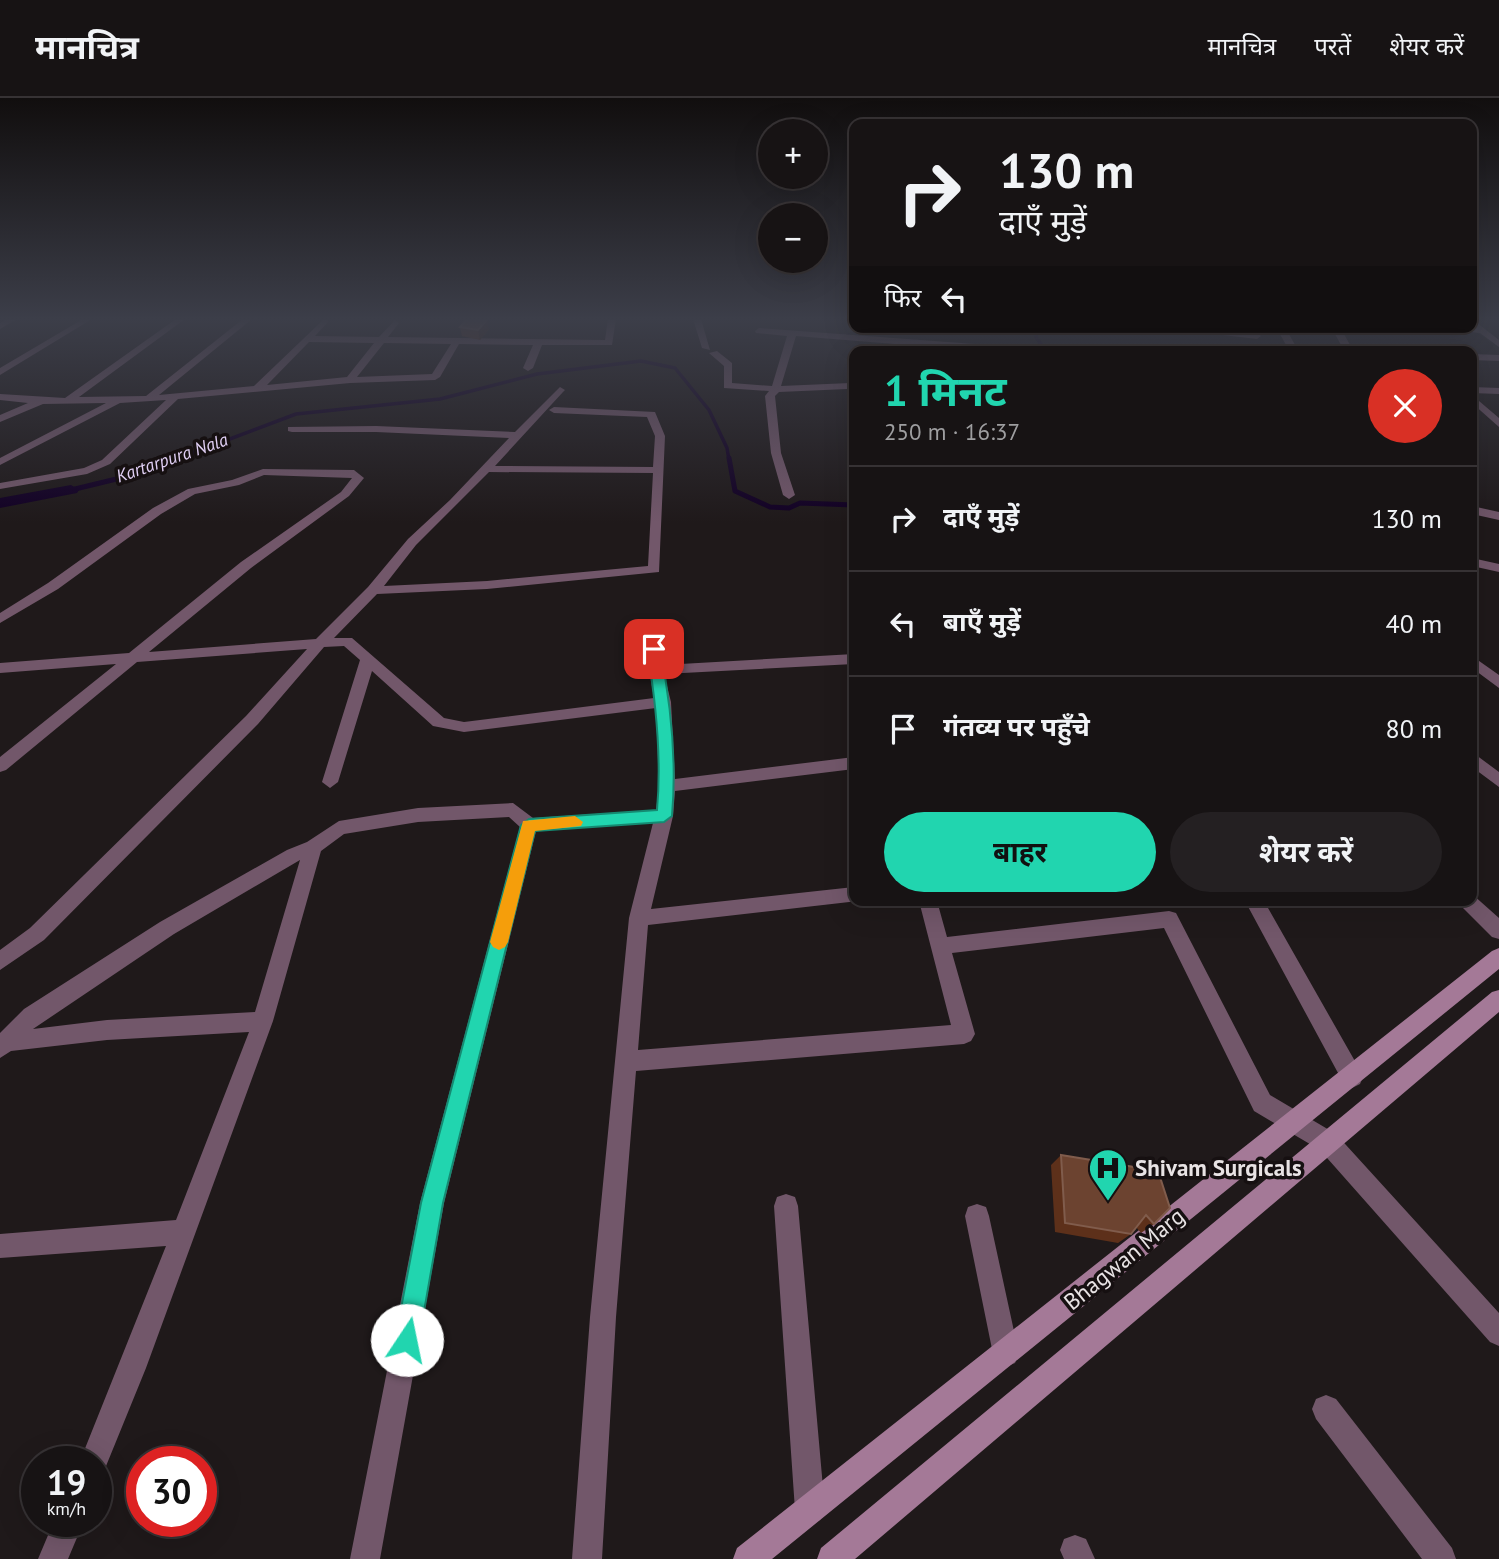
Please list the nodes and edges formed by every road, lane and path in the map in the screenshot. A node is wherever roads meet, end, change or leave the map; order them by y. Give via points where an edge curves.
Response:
1 (87, 387) edge
2 (162, 387) edge
3 (276, 387) edge
4 (746, 387) edge
5 (849, 388) edge
6 (257, 389) joint
7 (776, 389) junction
8 (560, 390) dead end
9 (1477, 390) edge
10 (1499, 391) edge
11 (177, 395) junction
12 (0, 397) edge
13 (148, 398) junction
14 (118, 400) junction
15 (41, 401) junction
16 (68, 401) junction
17 (1477, 403) edge
18 (554, 410) dead end
19 (0, 419) edge
20 (1498, 422) edge
21 (292, 429) dead end
22 (519, 435) junction
23 (0, 462) edge
24 (486, 468) junction
25 (659, 470) junction
26 (0, 486) edge
27 (789, 495) dead end
28 (1477, 511) edge
29 (1499, 516) edge
30 (1477, 563) edge
31 (1499, 568) edge
32 (373, 590) junction
33 (0, 619) edge
34 (652, 627) dead end
35 (320, 643) junction
36 (132, 658) junction
37 (368, 659) junction
38 (849, 659) edge
39 (1477, 665) edge
40 (0, 668) edge
41 (656, 670) junction
42 (1499, 682) edge
43 (663, 702) junction
44 (1477, 762) edge
45 (849, 765) edge
46 (0, 766) edge
47 (1499, 781) edge
48 (330, 782) dead end
49 (667, 786) junction
50 (664, 816) junction
51 (529, 825) junction
52 (313, 847) junction
53 (849, 896) edge
54 (930, 906) edge
55 (1257, 906) edge
56 (1474, 906) edge
57 (639, 918) junction
58 (1499, 931) edge
59 (942, 946) junction
60 (1499, 957) edge
61 (0, 961) edge
62 (1499, 999) edge
63 (262, 1021) junction
64 (2, 1045) edge
65 (628, 1061) junction
66 (1352, 1077) junction
67 (1294, 1124) junction
68 (1328, 1142) junction
69 (786, 1206) dead end
70 (976, 1216) dead end
71 (184, 1232) junction
72 (0, 1247) edge
73 (1497, 1327) edge
74 (1006, 1354) junction
75 (1326, 1409) dead end
76 (100, 1446) edge
77 (810, 1510) junction
78 (62, 1537) edge
79 (53, 1559) edge
80 (365, 1559) edge
81 (587, 1559) edge
82 (748, 1559) edge
83 (832, 1559) edge
84 (1441, 1559) edge

1 - 16 street
2 - 13 street
3 - 6 street
4 - 7 street
5 - 7 street
6 - 11 street
7 - 27 street via 770,396 776,453
8 - 22 street
9 - 10 street
11 - 13 street
11 - 26 street via 106,462 87,471
12 - 15 street
13 - 14 street
14 - 16 street
14 - 23 street
15 - 16 street
15 - 19 street
17 - 20 street
18 - 25 street via 652,414 660,436
21 - 22 street
22 - 24 street
24 - 25 street
24 - 32 street via 412,542
25 - 32 street via 654,569 487,585
28 - 29 street
30 - 31 street
32 - 35 street
33 - 36 street via 192,491 263,472 354,472 358,478 345,494 246,565
34 - 41 street
35 - 36 street
35 - 37 street via 347,641
35 - 61 street via 252,720 37,934
36 - 40 street
36 - 46 street
37 - 43 street via 439,722 451,726
37 - 48 street
38 - 41 street
39 - 42 street
41 - 43 street
43 - 49 street
44 - 47 street
45 - 49 street
49 - 50 street
50 - 51 street
50 - 57 street
51 - 52 street via 513,810 418,815 339,828
51 - 80 street via 432,1203
52 - 63 street
52 - 64 street via 167,928 31,1016
53 - 57 street
54 - 59 street
55 - 66 street
56 - 58 street
57 - 65 street
59 - 65 street via 964,1034
59 - 67 street via 1169,919 1262,1102
60 - 66 street, Bhagwan Marg
62 - 68 street, Bhagwan Marg
63 - 64 street via 107,1030
63 - 71 street
65 - 81 street via 603,1317
66 - 67 street, Bhagwan Marg
67 - 68 street
67 - 74 street, Bhagwan Marg
68 - 73 street
68 - 83 street, Bhagwan Marg
69 - 77 street
70 - 74 street
71 - 72 street
71 - 76 street
74 - 77 street, Bhagwan Marg
75 - 84 street
77 - 82 street, Bhagwan Marg
78 - 79 street

